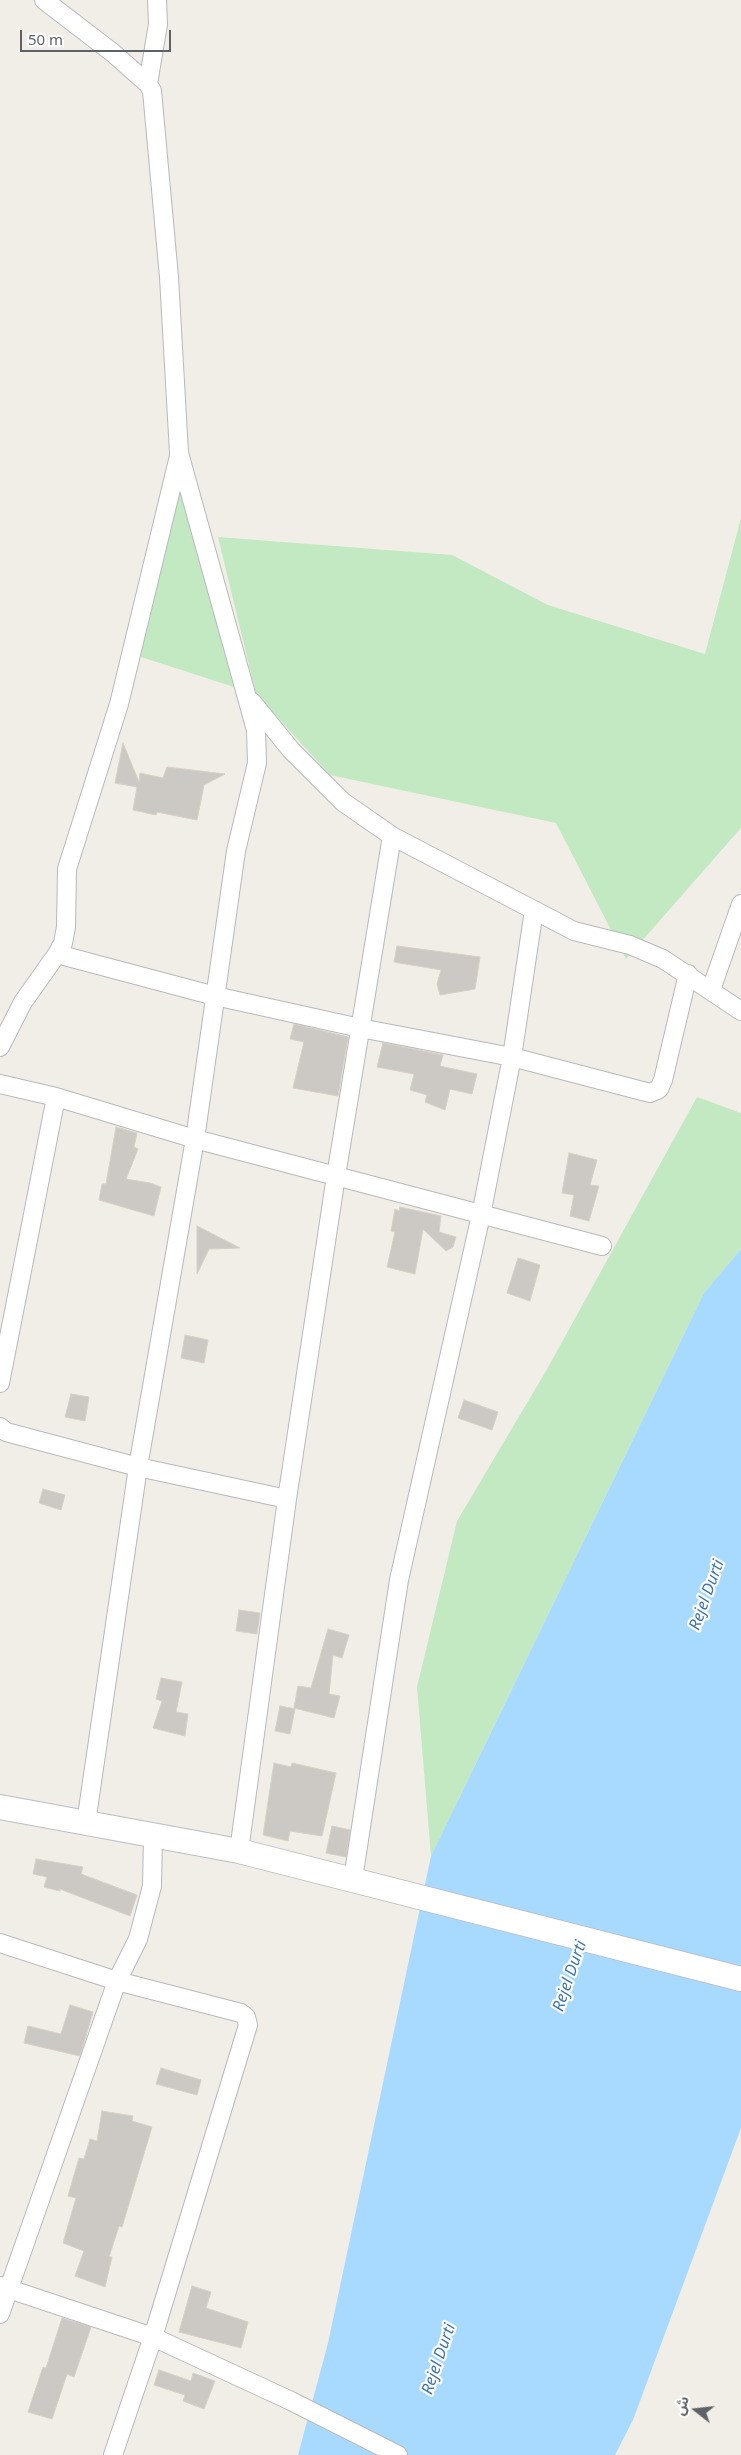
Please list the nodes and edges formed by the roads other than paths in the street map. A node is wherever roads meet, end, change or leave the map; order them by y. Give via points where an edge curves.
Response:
1 (44, 0) edge
2 (157, 0) edge
3 (148, 84) junction
4 (179, 453) junction
5 (247, 696) junction
6 (392, 836) junction
7 (741, 904) edge
8 (534, 910) junction
9 (57, 954) junction
10 (688, 974) junction
11 (711, 990) junction
12 (215, 996) junction
13 (741, 1011) edge
14 (360, 1028) junction
15 (0, 1047) edge
16 (512, 1057) junction
17 (0, 1084) edge
18 (56, 1097) junction
19 (195, 1139) junction
20 (336, 1176) junction
21 (481, 1214) junction
22 (602, 1246) dead end
23 (0, 1383) edge
24 (0, 1427) edge
25 (138, 1467) junction
26 (287, 1499) junction
27 (0, 1807) edge
28 (86, 1823) junction
29 (153, 1837) junction
30 (240, 1851) junction
31 (353, 1879) junction
32 (0, 1943) edge
33 (741, 1980) edge
34 (117, 1982) junction
35 (4, 2287) edge
36 (0, 2314) edge
37 (153, 2337) junction
38 (113, 2455) edge
39 (398, 2455) edge

1 - 3 street
2 - 3 street via 158,24
3 - 4 street via 152,91 169,277
4 - 5 street
4 - 9 street via 119,704 67,869 66,927
5 - 6 street via 291,750 343,802
5 - 12 street via 256,730 257,763 236,851
6 - 8 street
6 - 14 street
7 - 11 street
8 - 10 street via 574,930 630,945
8 - 16 street
9 - 12 street
9 - 15 street via 23,1002
10 - 11 street
10 - 16 street via 659,1089 650,1093
11 - 13 street
12 - 14 street
12 - 19 street
14 - 16 street
14 - 20 street
16 - 21 street
17 - 18 street
18 - 19 street
18 - 23 street
19 - 20 street
19 - 25 street
20 - 21 street
20 - 26 street
21 - 22 street
21 - 31 street via 399,1580
24 - 25 street via 6,1432
25 - 26 street
25 - 28 street
26 - 30 street
27 - 28 street
28 - 29 street
29 - 30 street
29 - 34 street via 152,1886 145,1917
30 - 31 street
31 - 33 street
32 - 34 street
34 - 35 street
34 - 37 street via 241,2013 248,2024
35 - 36 street
35 - 37 street
37 - 38 street
37 - 39 street

